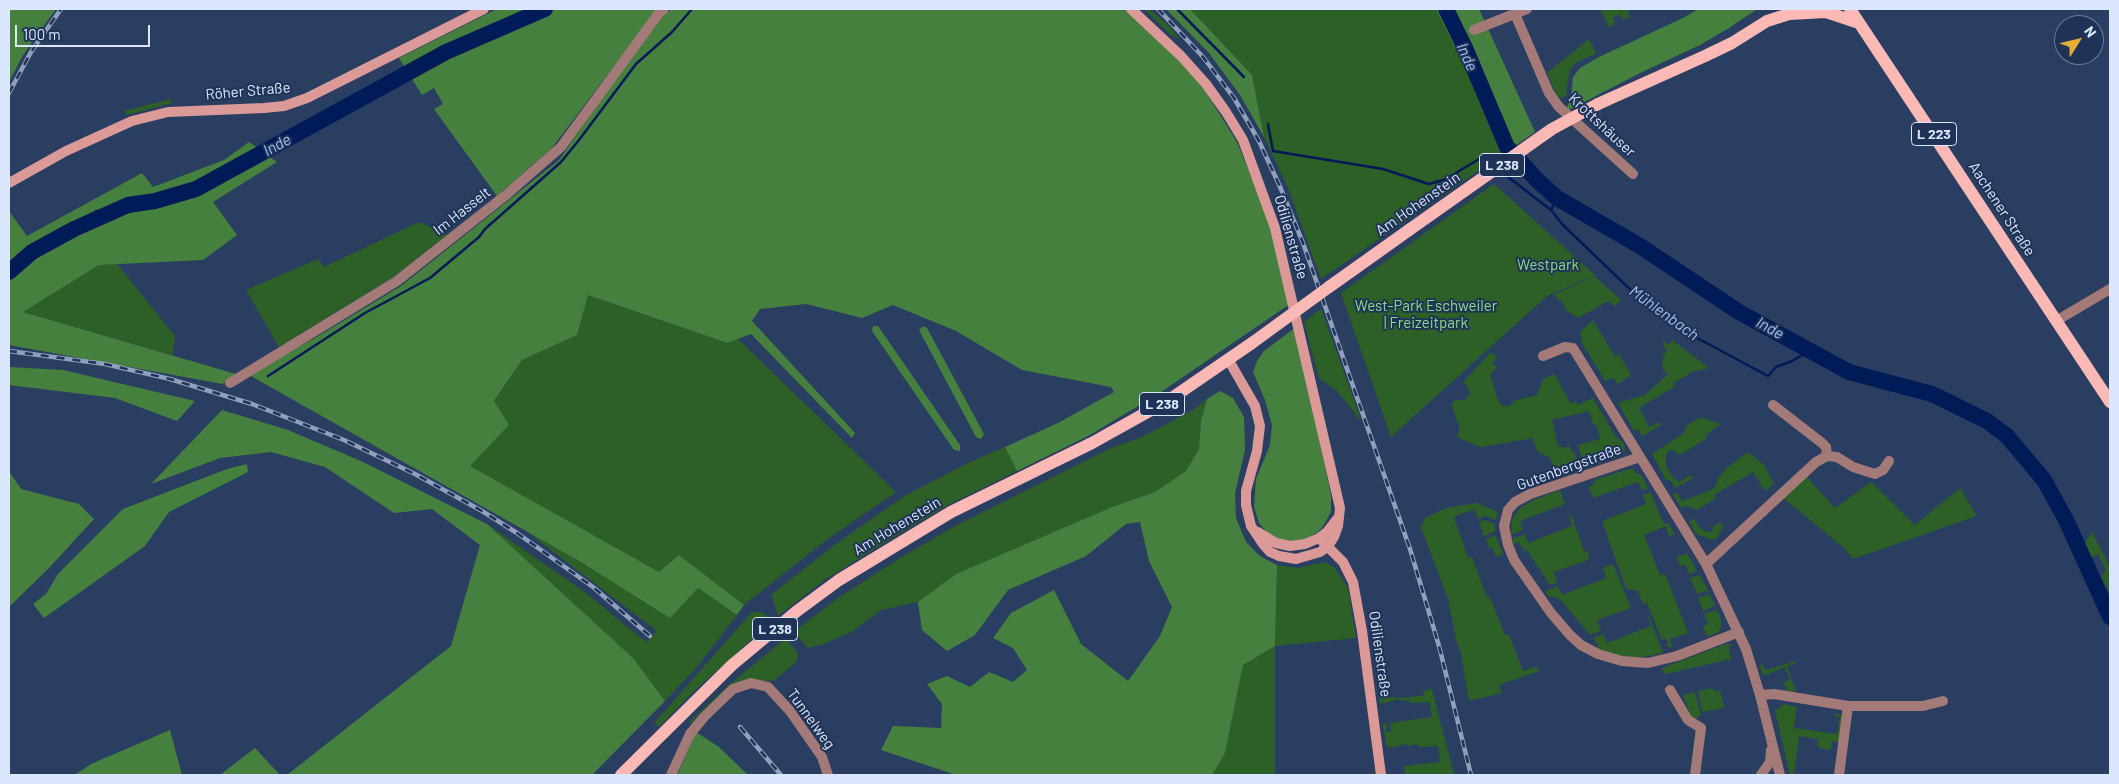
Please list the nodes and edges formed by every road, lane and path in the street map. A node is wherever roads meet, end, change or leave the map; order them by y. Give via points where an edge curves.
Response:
1 (484, 9) edge
2 (664, 9) edge
3 (1131, 9) edge
4 (1527, 9) edge
5 (1788, 10) edge
6 (1515, 14) junction
7 (1855, 14) edge
8 (1474, 30) dead end
9 (1633, 174) dead end
10 (9, 183) edge
11 (2110, 289) edge
12 (2056, 321) junction
13 (1543, 356) dead end
14 (1228, 359) junction
15 (230, 383) dead end
16 (2110, 402) edge
17 (1773, 405) dead end
18 (1827, 456) junction
19 (1640, 457) junction
20 (1889, 461) dead end
21 (1340, 514) junction
22 (1251, 526) junction
23 (1319, 538) junction
24 (1328, 546) junction
25 (1706, 564) junction
26 (1739, 632) junction
27 (1670, 690) dead end
28 (1760, 695) junction
29 (1943, 701) dead end
30 (1848, 706) junction
31 (1770, 734) junction
32 (621, 775) edge
33 (671, 775) edge
34 (828, 775) edge
35 (1381, 775) edge
36 (1695, 775) edge
37 (1761, 775) edge
38 (1780, 775) edge
39 (1839, 775) edge

1 - 10 main road, Röher Straße via 307,98 284,106 168,112 132,121 66,151
2 - 15 street, Im Hasselt via 561,147 506,195 397,281
3 - 21 main road, Odilienstraße via 1206,84 1243,140 1283,257
4 - 6 street
5 - 7 main road, Am Hohenstein
5 - 14 main road, Am Hohenstein / L 238, bridge via 1723,47 1598,104 1552,130
6 - 8 street
6 - 9 street, Krottshäuser via 1558,107
7 - 12 main road, Aachener Straße / L 223
11 - 12 street
12 - 16 main road, Aachener Straße / L 223
13 - 19 street, Gutenbergstraße via 1565,347 1573,348
14 - 22 main road via 1255,406 1260,426 1246,491
14 - 32 main road, Am Hohenstein / L 238 via 1169,400 1092,443 951,512 839,580 732,665
17 - 18 street via 1822,443
18 - 20 street via 1837,457 1853,467 1875,474 1883,470
18 - 25 street via 1816,462
19 - 25 street, Gutenbergstraße
19 - 26 street, Gutenbergstraße via 1515,502 1508,510 1504,526 1514,560 1570,635 1598,654 1634,663 1658,662
21 - 23 main road via 1332,527
21 - 24 main road, Odilienstraße
22 - 23 main road via 1263,537 1290,546
22 - 24 main road via 1270,552 1289,559 1313,555
23 - 24 main road, Odilienstraße
24 - 35 main road, Odilienstraße via 1343,562 1353,582
25 - 26 street, Gutenbergstraße
26 - 28 street, Gutenbergstraße
27 - 36 street via 1688,720 1701,728
28 - 30 street via 1774,694
28 - 31 street, Gutenbergstraße
29 - 30 street via 1923,706
30 - 39 street
31 - 37 street, Gutenbergstraße via 1770,762
31 - 38 street, Gutenbergstraße
33 - 34 street, Tunnelweg via 690,734 704,717 733,689 751,683 768,688 790,711 822,756

